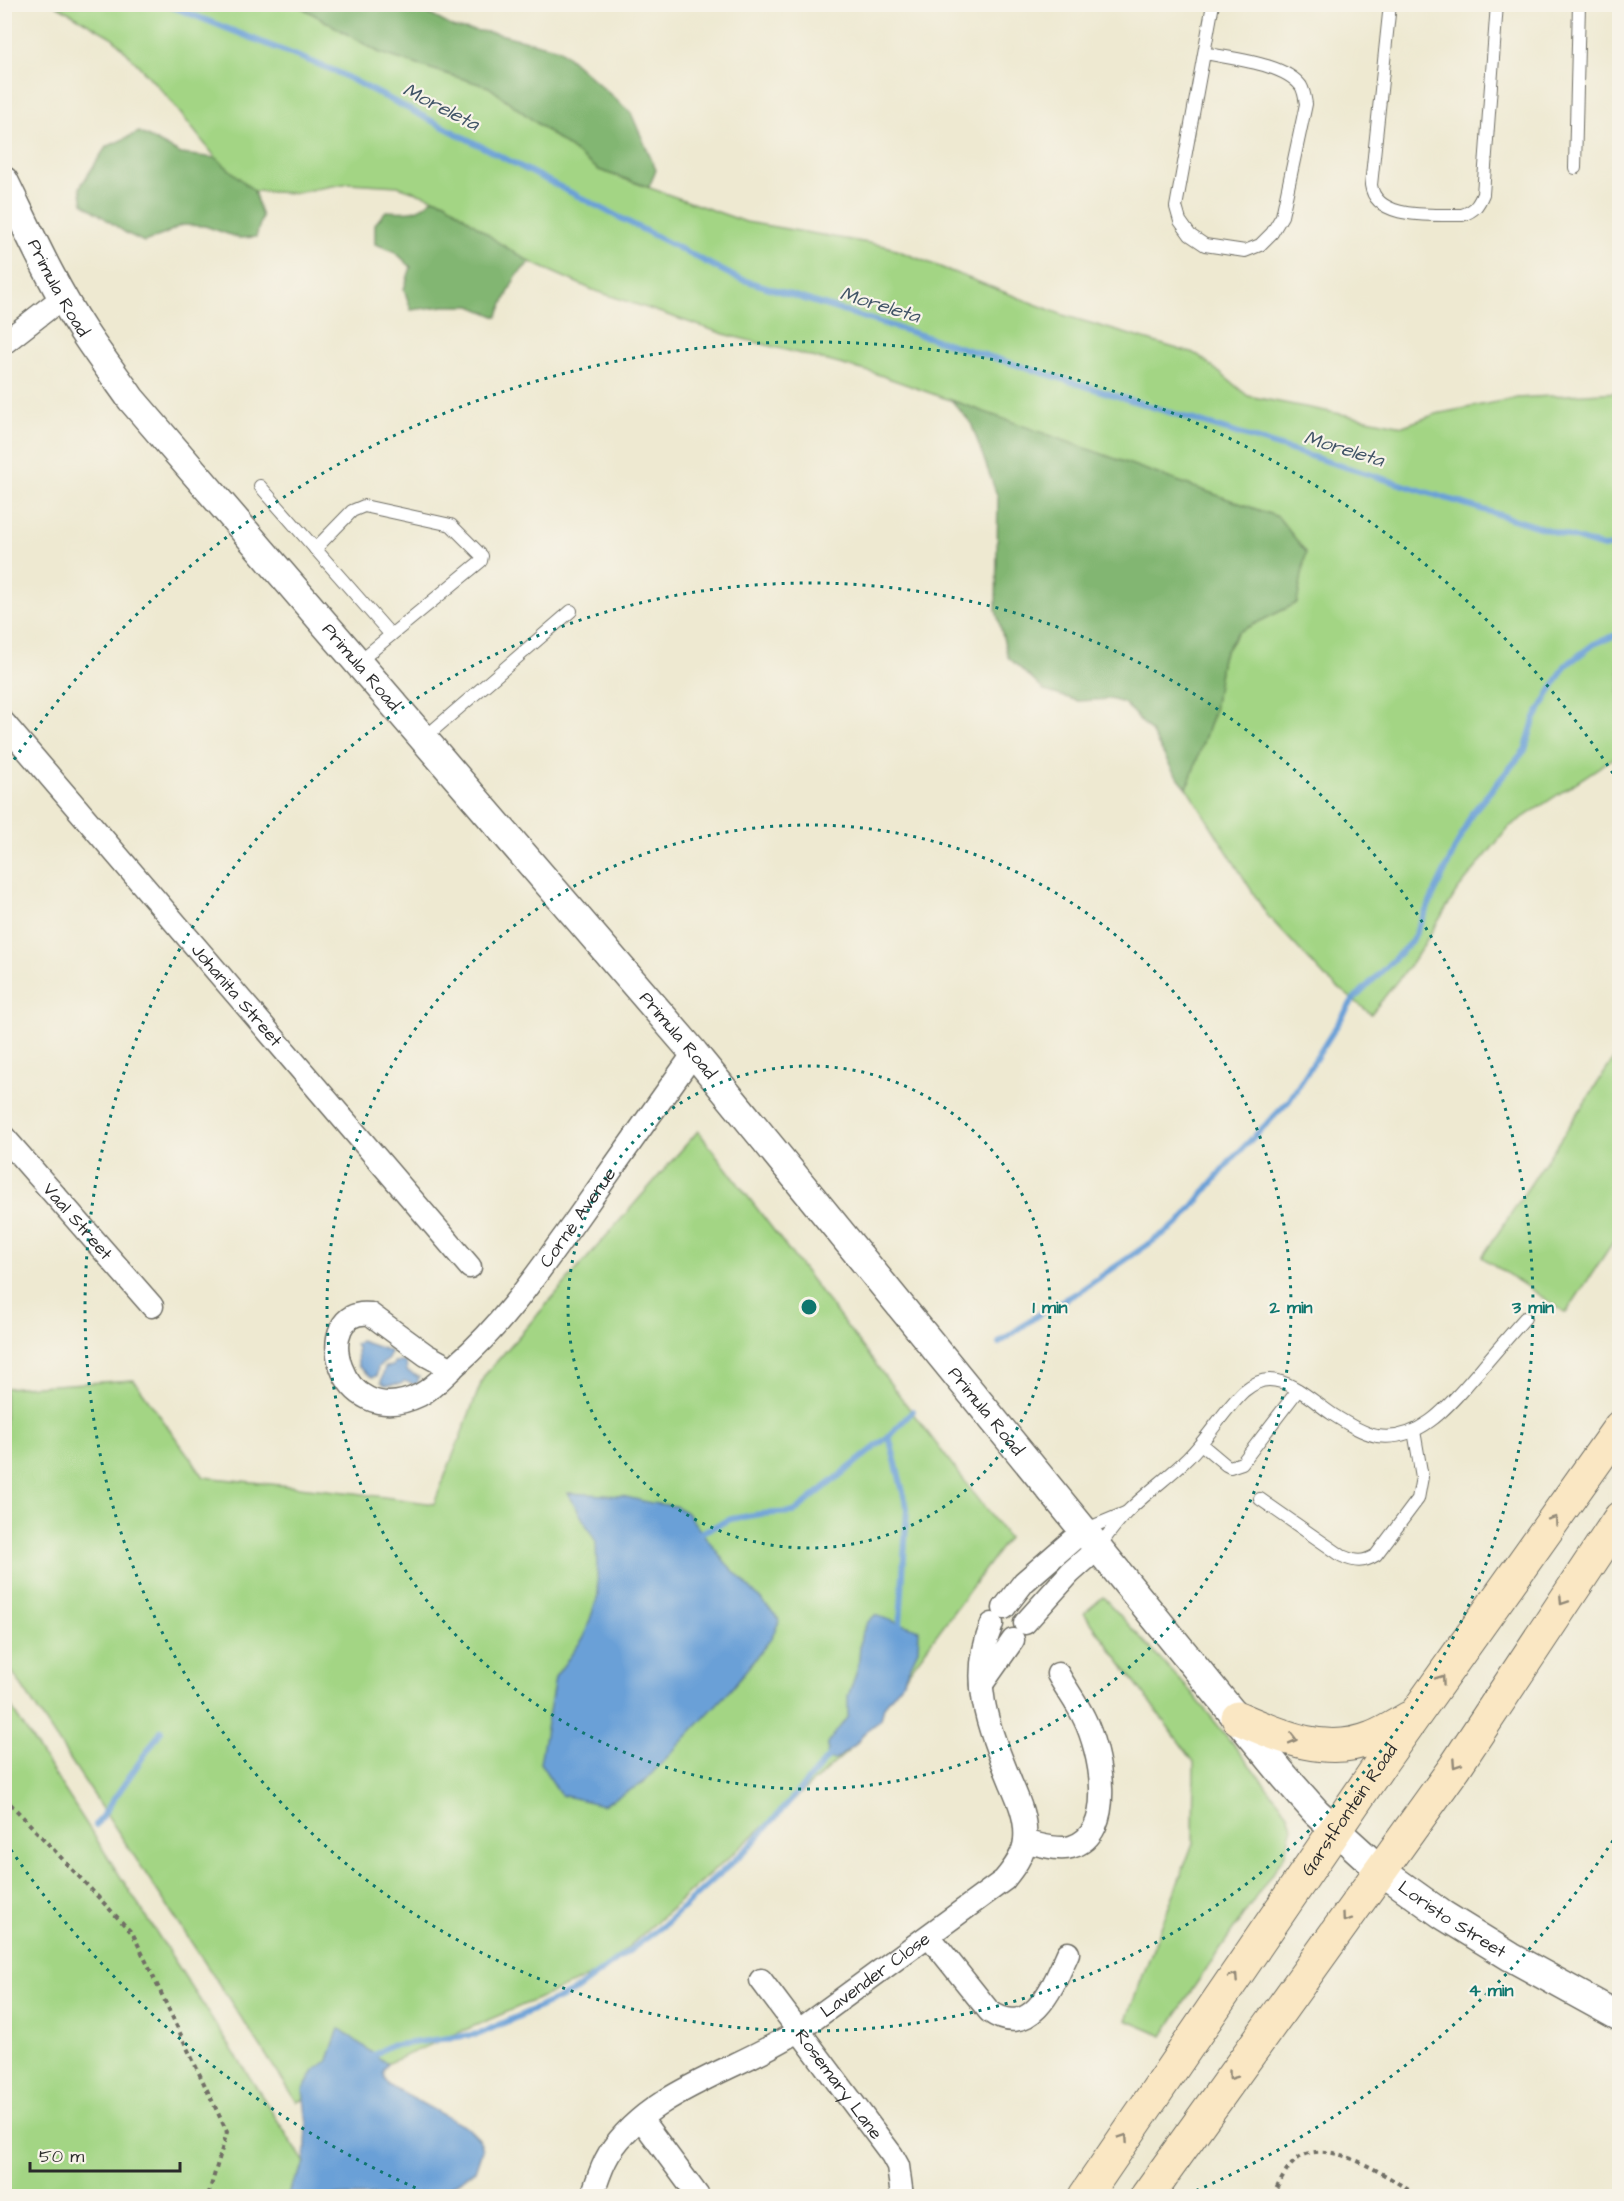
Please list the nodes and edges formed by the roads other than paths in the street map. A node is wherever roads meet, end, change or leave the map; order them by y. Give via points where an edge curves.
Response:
1 (1213, 4) edge
2 (1390, 4) edge
3 (1497, 4) edge
4 (1579, 4) edge
5 (1204, 53) junction
6 (1575, 168) dead end
7 (4, 181) edge
8 (63, 297) junction
9 (4, 343) edge
10 (260, 486) dead end
11 (315, 549) junction
12 (572, 611) dead end
13 (391, 634) junction
14 (357, 663) junction
15 (4, 723) edge
16 (423, 740) junction
17 (694, 1053) junction
18 (4, 1137) edge
19 (470, 1267) dead end
20 (152, 1306) dead end
21 (1525, 1318) dead end
22 (452, 1369) junction
23 (1298, 1390) junction
24 (1620, 1426) edge
25 (1414, 1431) junction
26 (1201, 1444) junction
27 (1260, 1498) dead end
28 (1126, 1513) junction
29 (1620, 1518) edge
30 (1091, 1539) junction
31 (1038, 1569) junction
32 (1055, 1589) junction
33 (1058, 1674) dead end
34 (982, 1684) junction
35 (1416, 1714) junction
36 (1238, 1718) junction
37 (1335, 1830) junction
38 (1025, 1842) junction
39 (1380, 1870) junction
40 (929, 1936) junction
41 (1068, 1953) dead end
42 (761, 1980) dead end
43 (1620, 2017) edge
44 (798, 2031) junction
45 (641, 2119) junction
46 (592, 2196) edge
47 (698, 2196) edge
48 (902, 2196) edge
49 (1085, 2196) edge
50 (1146, 2196) edge

1 - 5 lane
2 - 3 lane via 1372,194 1386,208 1398,212 1462,215 1471,212 1483,194
4 - 6 lane
5 - 5 lane via 1176,207 1180,221 1205,245 1245,251 1260,245 1282,216 1306,104 1303,88 1280,70
7 - 8 street, Primula Road
8 - 9 street
8 - 14 street, Primula Road via 131,399
10 - 11 lane
11 - 13 lane
11 - 13 lane via 352,511 364,506 451,525 481,555 481,561
12 - 16 lane
13 - 14 lane
14 - 16 street, Primula Road
15 - 19 street, Johanita Street
16 - 17 street, Primula Road
17 - 22 street, Cornè Avenue via 520,1298
17 - 30 street, Primula Road
18 - 20 street, Vaal Street
21 - 25 lane via 1448,1406
22 - 22 street, Cornè Avenue via 370,1314 359,1312 342,1323 338,1345 342,1373 347,1383 370,1399 384,1403 411,1399 427,1392
23 - 25 lane via 1361,1431 1378,1436
23 - 26 lane via 1269,1380 1246,1389
23 - 26 lane via 1242,1463 1230,1467
35 -> 24 main road, Garstfontein Road
25 - 27 lane via 1422,1477 1418,1500 1376,1555 1366,1561 1342,1556
26 - 28 lane
28 - 30 lane
28 - 30 lane
29 -> 39 main road via 1455,1767
30 - 31 street, Lavender Close
30 - 32 street
30 - 36 street, Primula Road
31 - 32 lane
31 - 34 street, Lavender Close via 998,1616 981,1655
32 - 34 street
33 - 38 street via 1095,1747 1101,1807 1097,1825 1080,1844 1069,1848
34 - 38 street, Lavender Close via 987,1723 1022,1809
36 -> 35 main road via 1289,1739 1347,1745 1371,1738
35 - 37 main road, Garstfontein Road
36 - 37 street, Primula Road via 1285,1777
37 - 39 street, Primula Road
49 -> 37 main road, Garstfontein Road
38 - 40 street, Lavender Close via 1015,1867 1004,1880
39 - 43 street, Loristo Street via 1510,1957
39 -> 50 main road
40 - 41 street via 989,2011 1010,2021 1021,2019 1044,2001
40 - 44 street, Lavender Close
42 - 44 street, Rosemary Lane
44 - 45 street, Lavender Close via 696,2083
44 - 48 street, Rosemary Lane via 892,2156 898,2166
45 - 46 street, Lavender Close via 609,2154
45 - 47 street

